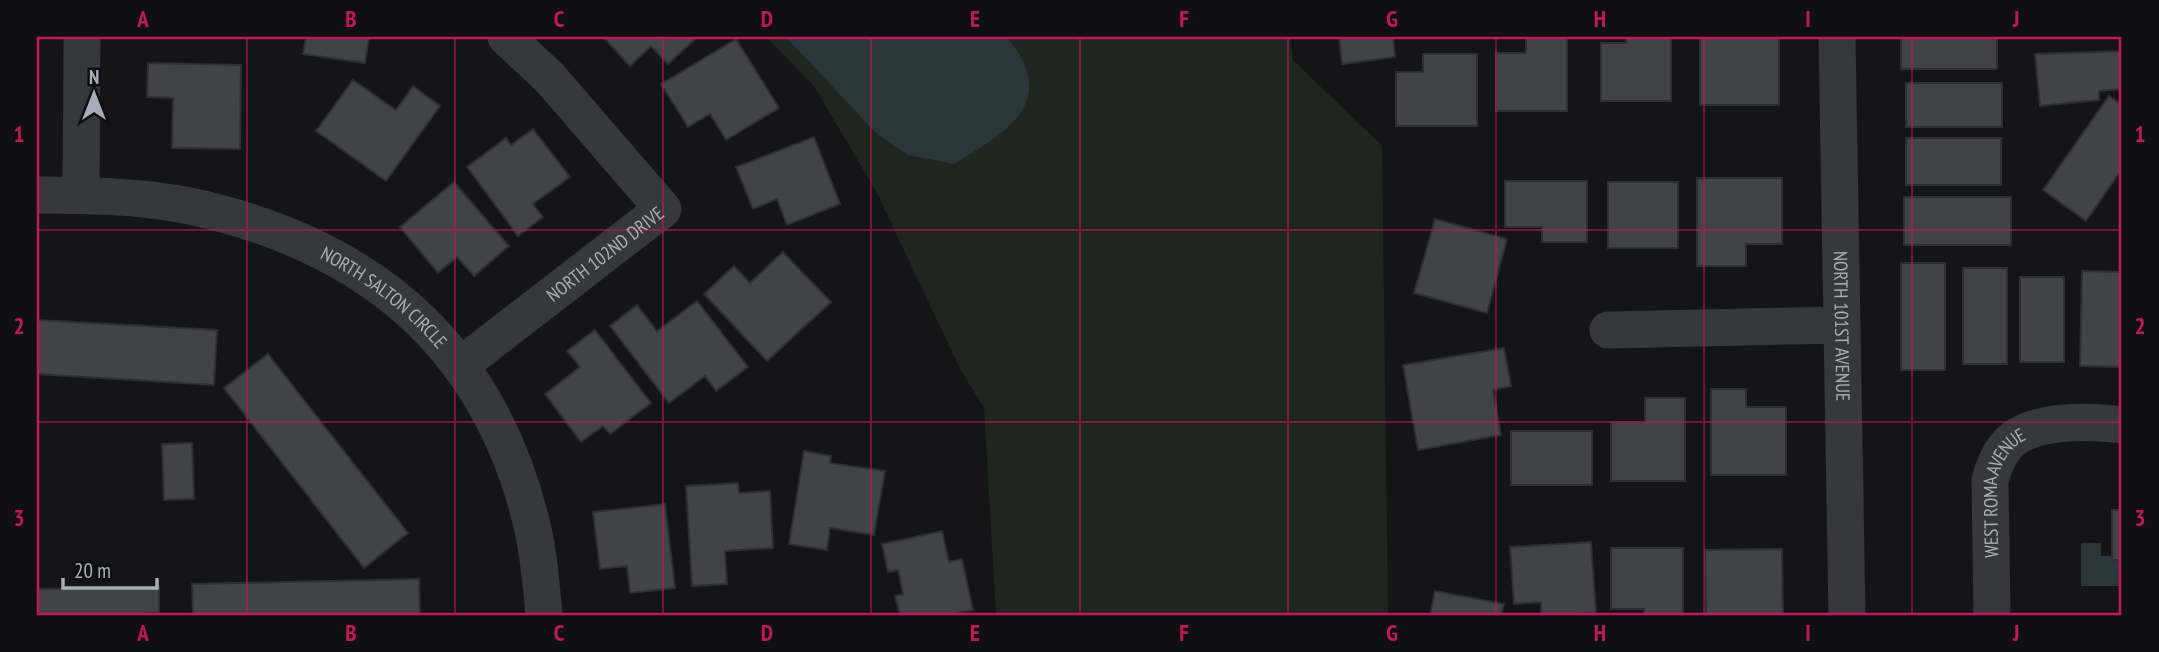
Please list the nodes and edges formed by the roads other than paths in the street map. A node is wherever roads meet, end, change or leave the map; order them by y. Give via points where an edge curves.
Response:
1 (82, 37) edge
2 (506, 37) edge
3 (1837, 37) edge
4 (37, 195) edge
5 (81, 195) junction
6 (1841, 325) junction
7 (1608, 330) dead end
8 (461, 365) junction
9 (2122, 425) edge
10 (544, 615) edge
11 (1847, 615) edge
12 (1992, 615) edge

1 - 5 street
2 - 8 street, NORTH 102ND DRIVE via 549,76 663,209
3 - 6 street, NORTH 101ST AVENUE
4 - 5 street, NORTH SALTON CIRCLE
5 - 8 street, NORTH SALTON CIRCLE via 183,205 307,243 390,294 430,328
6 - 7 street
6 - 11 street, NORTH 101ST AVENUE
8 - 10 street, NORTH SALTON CIRCLE via 494,419 516,470 540,567
9 - 12 street, WEST ROMA AVENUE via 2043,425 2007,444 1990,481

